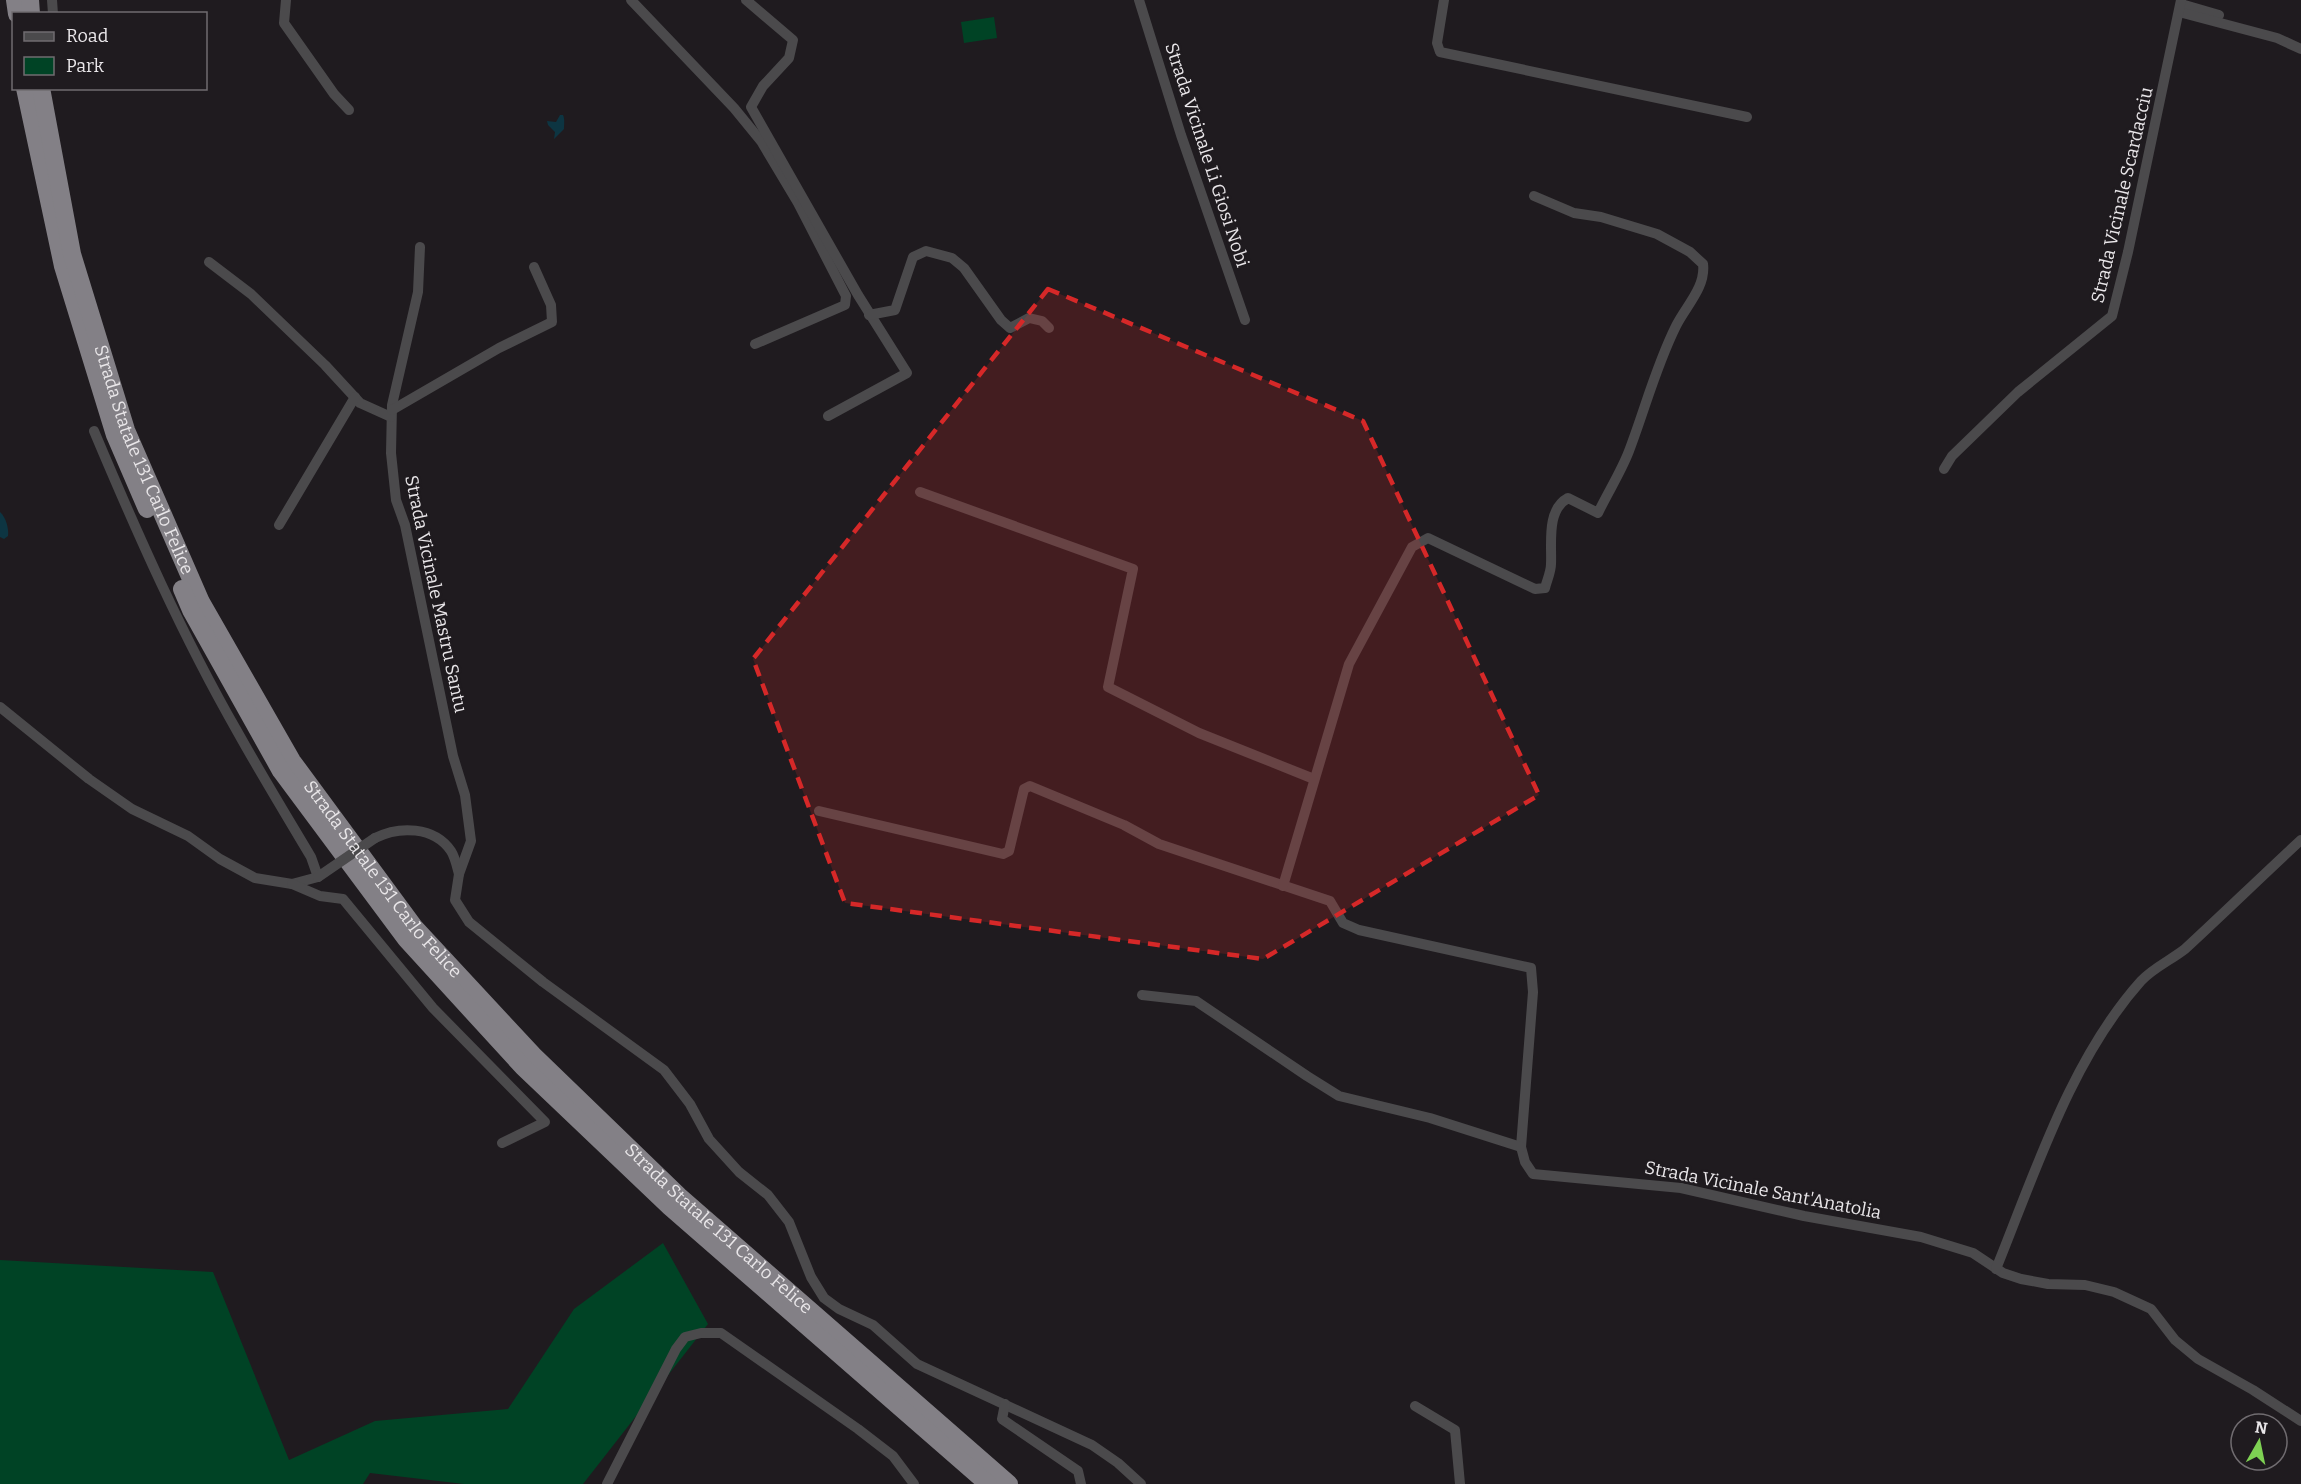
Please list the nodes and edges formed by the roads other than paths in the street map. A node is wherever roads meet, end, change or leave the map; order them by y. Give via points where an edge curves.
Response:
1 (286, 0) edge
2 (632, 0) edge
3 (746, 0) edge
4 (1139, 0) edge
5 (1444, 0) edge
6 (2180, 5) edge
7 (2301, 43) edge
8 (2301, 49) edge
9 (25, 90) edge
10 (41, 90) edge
11 (349, 110) dead end
12 (1747, 117) dead end
13 (1534, 196) dead end
14 (420, 247) dead end
15 (209, 262) dead end
16 (534, 267) dead end
17 (869, 315) junction
18 (1245, 320) dead end
19 (1049, 328) dead end
20 (755, 344) dead end
21 (355, 397) junction
22 (392, 414) junction
23 (828, 416) dead end
24 (94, 431) dead end
25 (1944, 469) dead end
26 (920, 492) dead end
27 (279, 525) dead end
28 (0, 707) edge
29 (1314, 779) junction
30 (819, 811) dead end
31 (2301, 840) edge
32 (459, 874) junction
33 (318, 877) junction
34 (291, 884) junction
35 (1284, 886) junction
36 (1142, 995) dead end
37 (502, 1143) dead end
38 (1521, 1147) junction
39 (1996, 1269) junction
40 (1005, 1404) junction
41 (1415, 1406) dead end
42 (2301, 1421) edge
43 (607, 1484) edge
44 (914, 1484) edge
45 (988, 1484) edge
46 (1009, 1484) edge
47 (1081, 1484) edge
48 (1141, 1484) edge
49 (1460, 1484) edge

1 - 11 street via 284,23
2 - 20 street via 761,141 846,296 844,305
3 - 17 street via 793,40 789,58 763,86 751,108
4 - 18 street, Strada Vicinale Li Giosi Nobi
5 - 12 street via 1437,43 1440,52
6 - 7 street via 2291,36
6 - 8 street
6 - 25 street, Strada Vicinale Scardacciu via 2112,316 2018,392 1952,456
9 - 45 highway, Strada Statale 131 Carlo Felice via 63,266 115,435 191,610 281,771 406,939 523,1067 670,1207
10 - 46 highway, Strada Statale 131 Carlo Felice via 72,254 126,430 201,602 292,761 415,928 533,1055 679,1196
13 - 29 street via 1574,213 1657,234 1690,252 1704,264 1705,273 1653,377 1629,452 1598,513 1568,498 1552,521 1551,566 1545,588 1535,589 1428,538 1412,547 1349,664
14 - 22 street, Strada Vicinale Mastru Santu via 418,291
15 - 21 street via 251,294
16 - 22 street via 550,305 552,322 499,348
17 - 19 street via 895,310 913,257 927,251 952,258 964,267 1010,328 1029,318 1042,321
17 - 23 street via 907,373
21 - 22 street via 360,403
21 - 27 street
22 - 32 street, Strada Vicinale Mastru Santu via 396,500 405,525 453,756 465,795 471,842
24 - 33 street via 134,528 173,608 236,730 311,857
26 - 29 street via 1133,569 1108,687 1199,733
28 - 34 street via 132,809 188,836 255,878
29 - 35 street
30 - 35 street, Strada Vicinale Sant'Anatolia via 1003,854 1010,851 1020,801 1024,789 1030,786 1159,844
31 - 39 street via 2183,950 2142,980 2128,997 2093,1048 2061,1109
32 - 33 street, bridge via 452,852 433,836 409,829 390,830
32 - 40 street via 455,900 469,922 543,982 664,1070 690,1104 709,1139 739,1172 768,1195 789,1222 811,1277 824,1298 873,1325 916,1364
33 - 34 street
34 - 37 street via 320,896 343,899 433,1008 545,1122
35 - 38 street, Strada Vicinale Sant'Anatolia via 1330,901 1344,923 1359,930 1531,968 1533,992
36 - 38 street via 1196,1001 1340,1096 1430,1118
38 - 39 street, Strada Vicinale Sant'Anatolia via 1533,1174 1681,1188 1920,1237 1973,1252
39 - 42 street, Strada Vicinale Sant'Anatolia via 2020,1279 2085,1285 2134,1300 2151,1309 2175,1340 2198,1359
40 - 47 street via 1002,1419 1078,1471
40 - 48 street via 1092,1445
41 - 49 street via 1455,1430
43 - 44 street via 676,1349 685,1337 701,1333 721,1334 858,1428 893,1456

